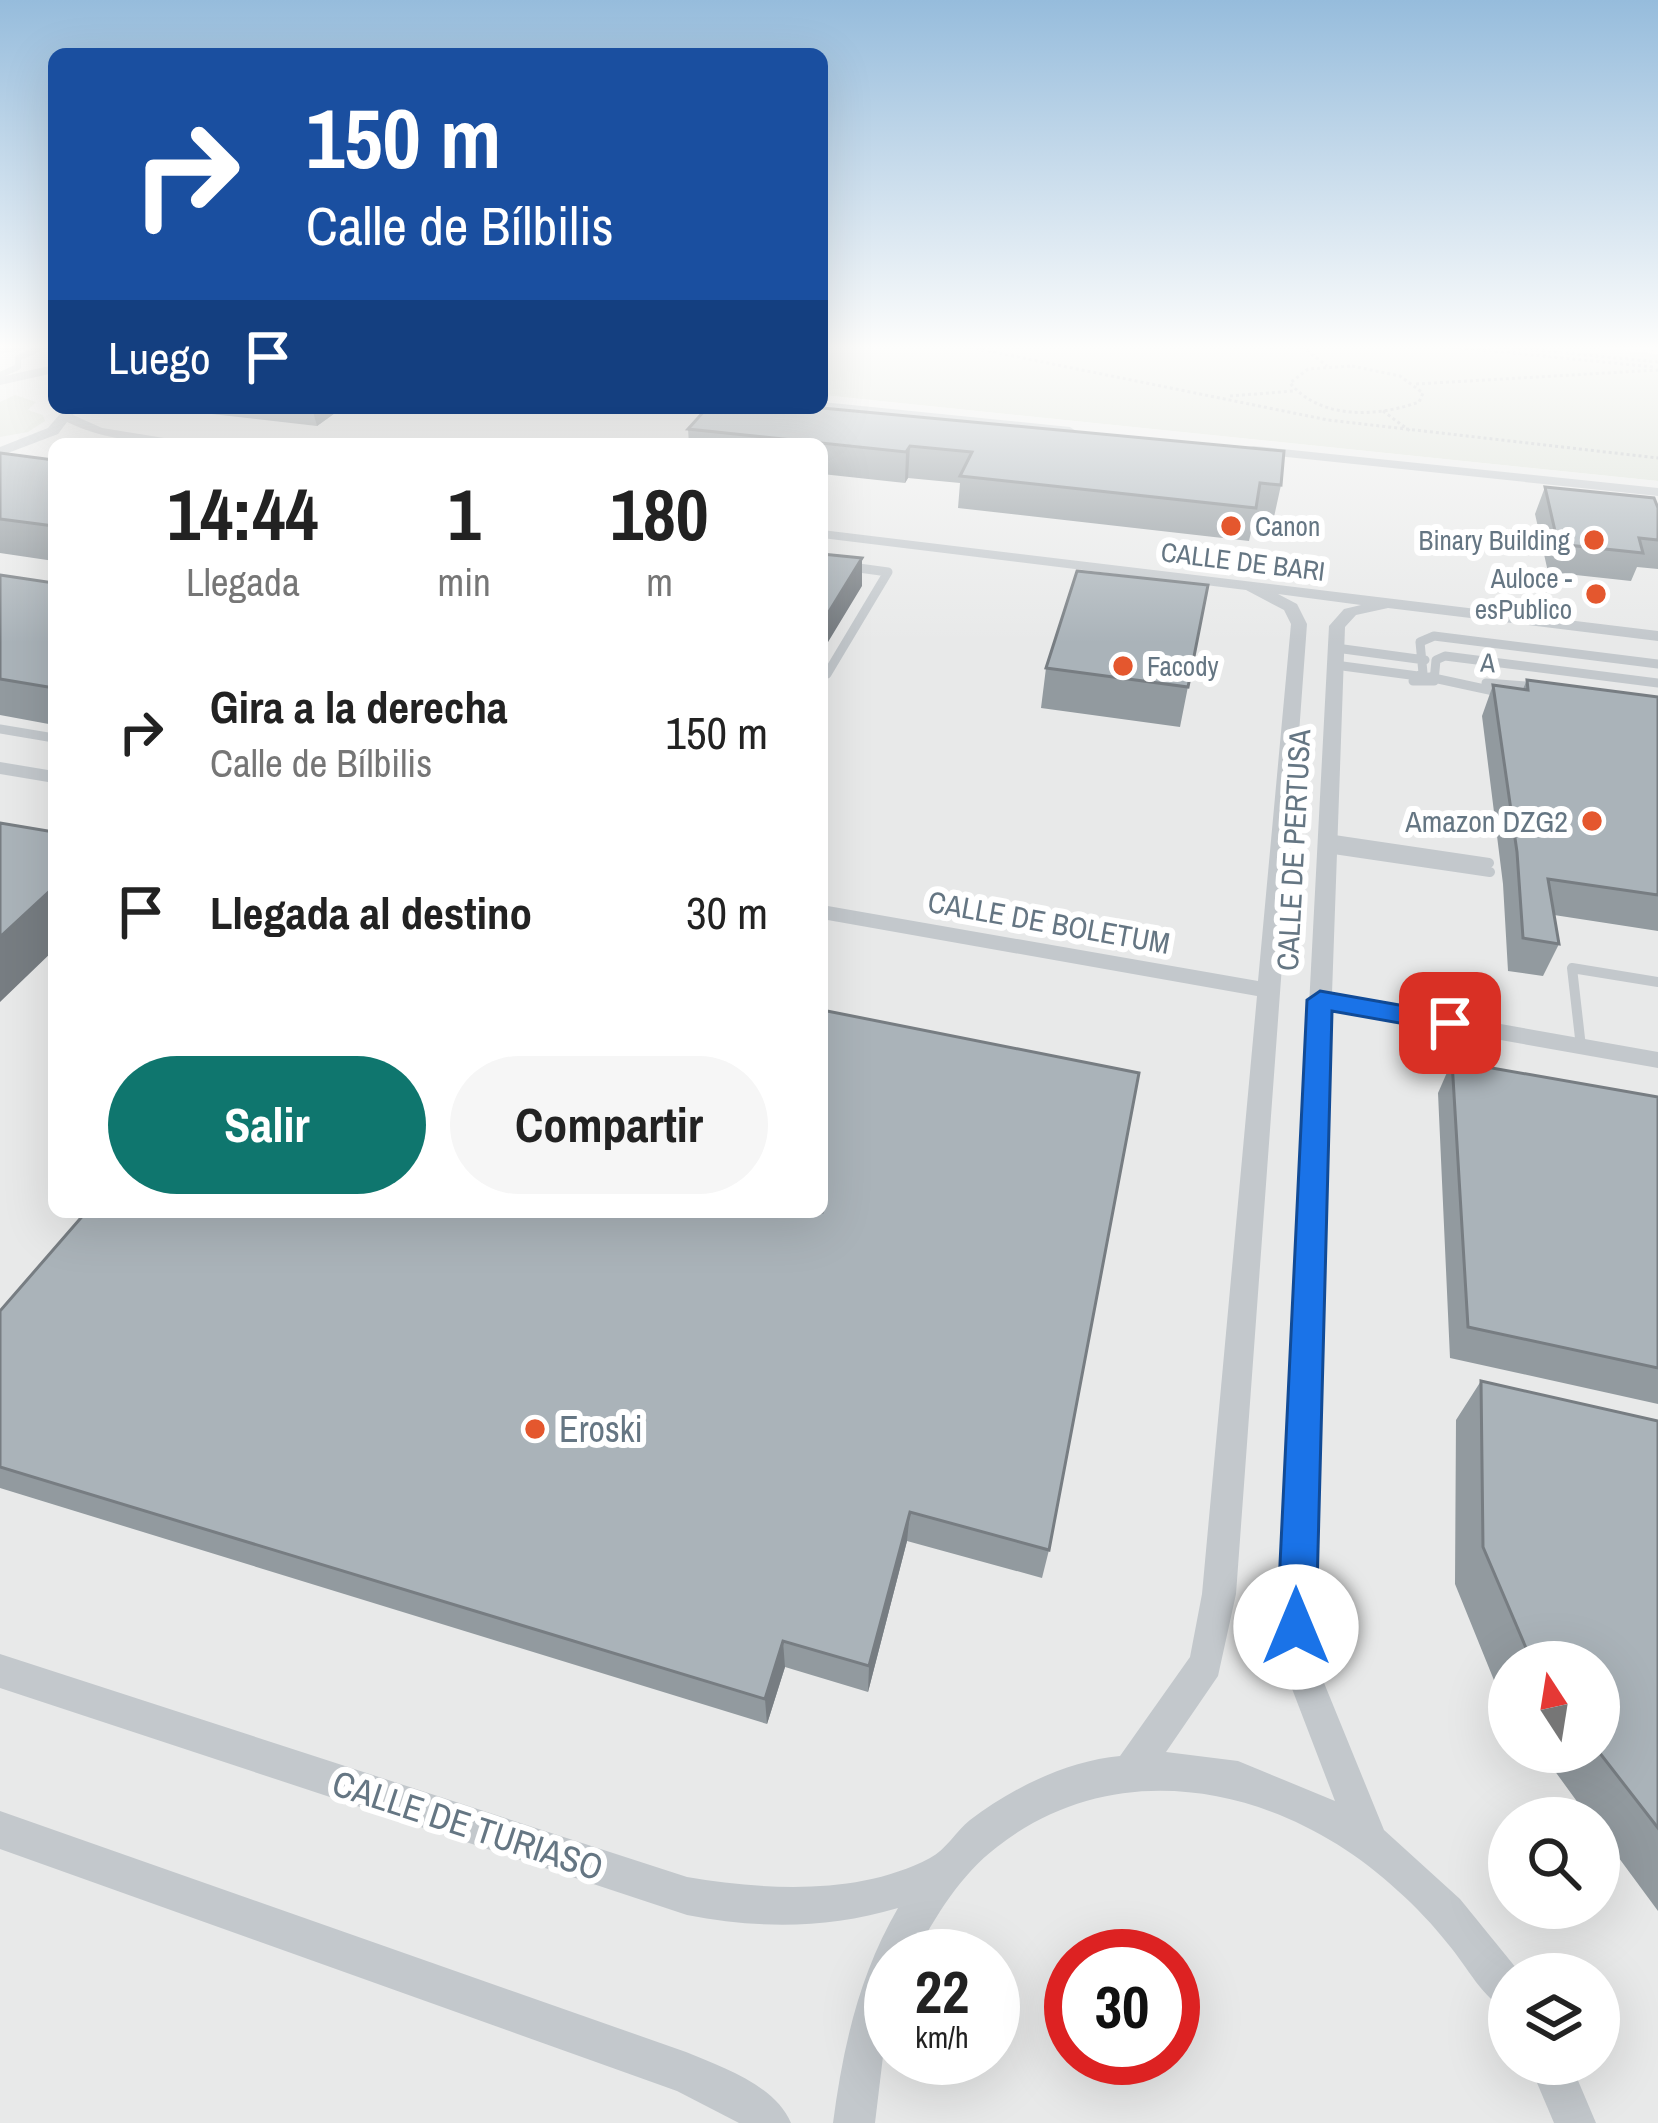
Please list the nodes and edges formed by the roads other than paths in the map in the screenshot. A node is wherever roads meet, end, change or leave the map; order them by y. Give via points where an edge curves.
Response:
1 (48, 446) edge
2 (1240, 449) edge
3 (3, 451) edge
4 (1658, 492) edge
5 (828, 521) edge
6 (828, 535) edge
7 (828, 564) edge
8 (1249, 586) junction
9 (1388, 603) junction
10 (1658, 620) edge
11 (1658, 636) edge
12 (1422, 656) junction
13 (1335, 657) junction
14 (1436, 661) junction
15 (1658, 664) edge
16 (828, 672) edge
17 (1418, 676) junction
18 (1435, 679) junction
19 (1451, 681) junction
20 (1658, 687) edge
21 (1554, 693) edge
22 (1534, 701) edge
23 (0, 729) edge
24 (48, 737) edge
25 (0, 768) edge
26 (48, 776) edge
27 (1327, 843) junction
28 (1490, 868) dead end
29 (828, 913) edge
30 (1658, 982) edge
31 (1265, 990) junction
32 (1320, 1000) junction
33 (1581, 1047) junction
34 (1658, 1060) edge
35 (0, 1671) edge
36 (1133, 1769) junction
37 (0, 1830) edge
38 (1370, 1843) junction
39 (943, 1873) junction
40 (907, 1929) edge
41 (1488, 1964) edge
42 (864, 2045) edge
43 (1561, 2085) edge
44 (1578, 2118) edge
45 (770, 2123) edge
46 (854, 2123) edge

1 - 3 street
2 - 4 street
5 - 10 street, CALLE DE BARI
6 - 8 street, CALLE DE BARI
7 - 16 lane via 888,572
8 - 9 street, CALLE DE BARI
8 - 31 street, CALLE DE PERTUSA via 1291,607 1299,624
9 - 11 street, CALLE DE BARI
9 - 13 street via 1339,619
12 - 13 lane
12 - 14 lane
12 - 15 lane via 1420,642 1433,636
12 - 17 lane
13 - 17 lane
13 - 18 lane
13 - 27 street, CALLE DE PERTUSA
14 - 18 lane
14 - 20 lane via 1445,656
17 - 18 lane
18 - 19 lane
19 - 21 lane
19 - 22 lane
23 - 24 lane
25 - 26 street
27 - 28 lane
27 - 32 street, CALLE DE PERTUSA
29 - 31 street, CALLE DE BOLETUM
30 - 33 lane via 1572,968
31 - 36 street, CALLE DE PERTUSA via 1215,1634 1186,1699
32 - 33 street
32 - 38 street, CALLE DE PERTUSA via 1296,1627 1308,1688
33 - 34 street
35 - 39 street, CALLE DE TURIASO via 687,1896 753,1910 830,1907
36 - 38 street via 1252,1783
36 - 39 street via 1030,1800
37 - 45 street via 686,2072
38 - 41 street via 1447,1912
39 - 40 street
42 - 46 street
43 - 44 street

